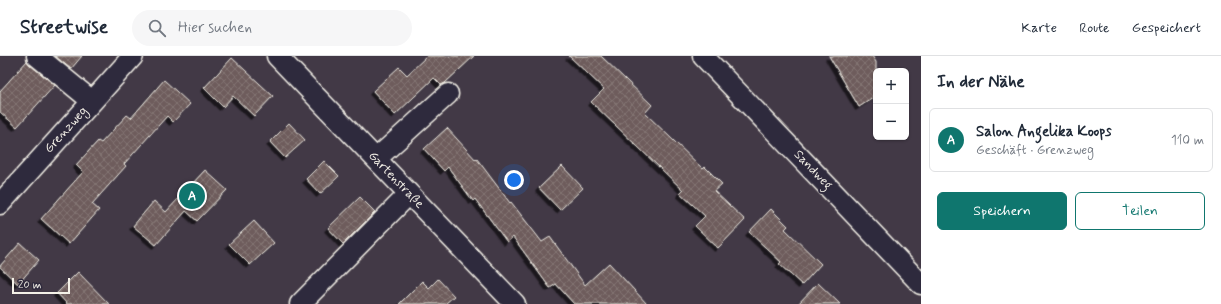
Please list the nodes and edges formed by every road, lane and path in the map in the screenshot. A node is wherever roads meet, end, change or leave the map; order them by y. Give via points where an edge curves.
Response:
1 (37, 56) edge
2 (133, 56) edge
3 (276, 56) edge
4 (703, 56) edge
5 (448, 94) dead end
6 (92, 101) junction
7 (376, 159) junction
8 (409, 194) junction
9 (0, 204) edge
10 (921, 284) edge
11 (300, 304) edge
12 (515, 304) edge

1 - 6 street
2 - 6 street, Grenzweg
3 - 7 street, Gartenstraße
4 - 10 street, Sandweg
5 - 7 street
6 - 9 street, Grenzweg
7 - 8 street, Gartenstraße
8 - 11 street
8 - 12 street, Gartenstraße

